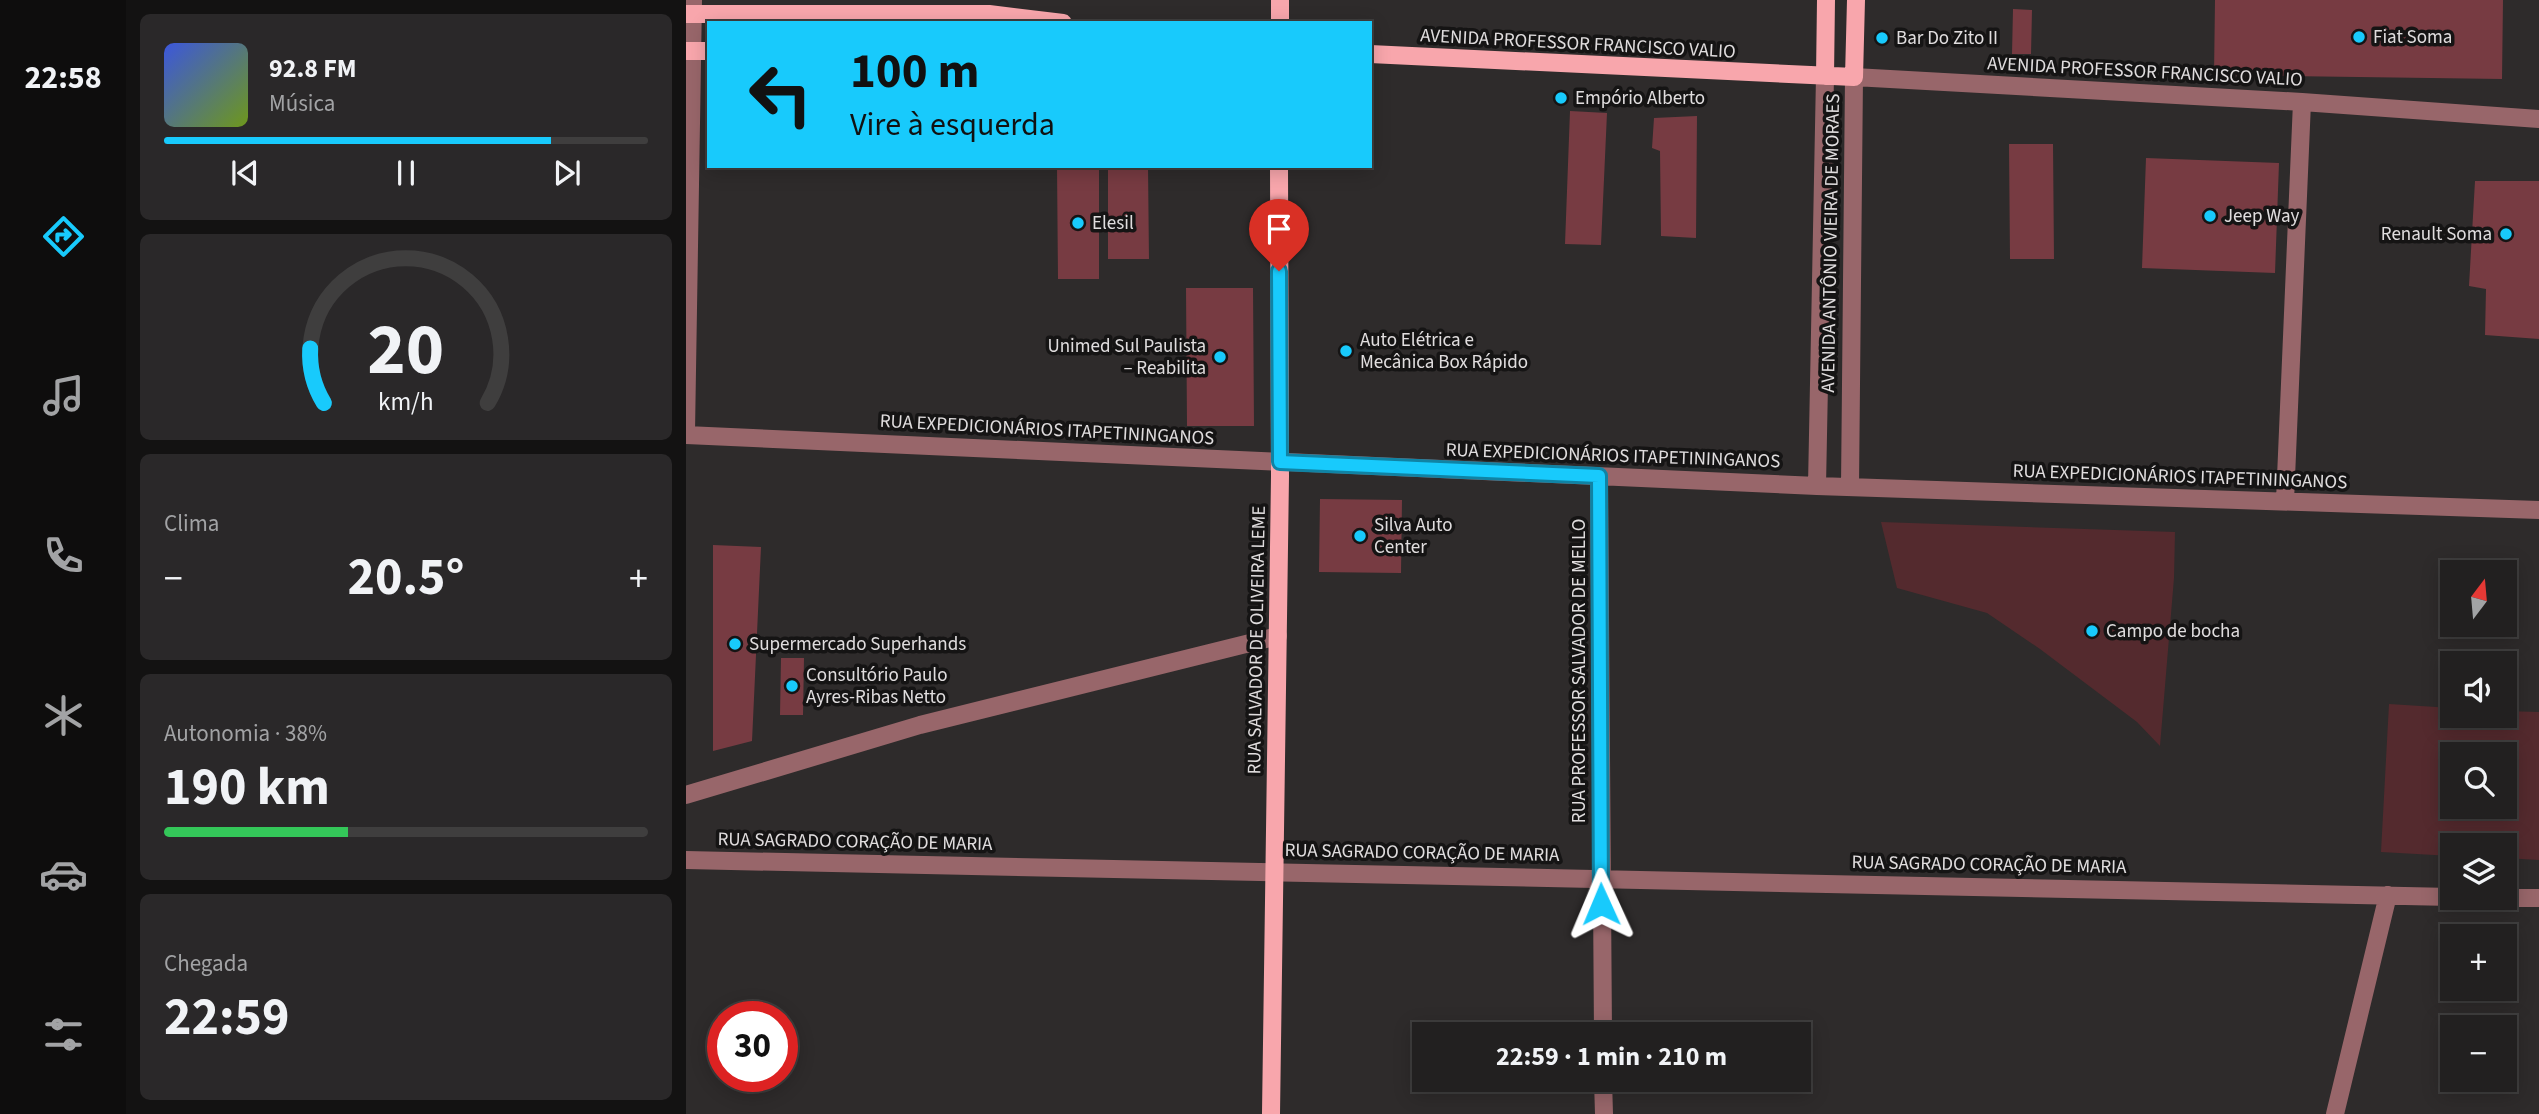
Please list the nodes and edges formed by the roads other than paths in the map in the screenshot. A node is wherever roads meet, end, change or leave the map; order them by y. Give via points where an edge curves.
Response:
1 (1280, 0) edge
2 (1826, 0) edge
3 (1856, 0) edge
4 (691, 10) edge
5 (988, 18) edge
6 (1033, 21) edge
7 (1280, 21) edge
8 (696, 51) edge
9 (1372, 54) edge
10 (1825, 76) junction
11 (1854, 77) junction
12 (2302, 102) junction
13 (2539, 119) edge
14 (1279, 168) edge
15 (686, 433) edge
16 (1280, 462) junction
17 (1599, 476) junction
18 (1817, 485) junction
19 (1850, 487) junction
20 (2285, 501) junction
21 (2539, 510) edge
22 (1278, 636) junction
23 (686, 795) edge
24 (686, 860) edge
25 (1276, 870) junction
26 (1601, 878) junction
27 (2388, 895) junction
28 (2440, 897) edge
29 (2517, 898) edge
30 (2539, 898) edge
31 (1603, 1022) edge
32 (1603, 1092) edge
33 (1271, 1114) edge
34 (1604, 1114) edge
35 (2335, 1114) edge

1 - 7 main road
2 - 10 main road, AVENIDA ANTÔNIO VIEIRA DE MORAES
3 - 11 main road, AVENIDA ANTÔNIO VIEIRA DE MORAES
4 - 5 main road
4 - 8 street
5 - 6 main road
8 - 15 street
9 - 10 main road, AVENIDA PROFESSOR FRANCISCO VALIO
10 - 11 main road, AVENIDA PROFESSOR FRANCISCO VALIO
10 - 18 street, AVENIDA ANTÔNIO VIEIRA DE MORAES
11 - 12 street, AVENIDA PROFESSOR FRANCISCO VALIO
11 - 19 street, AVENIDA ANTÔNIO VIEIRA DE MORAES
12 - 13 street, AVENIDA PROFESSOR FRANCISCO VALIO
12 - 20 street
14 - 16 main road, RUA SALVADOR DE OLIVEIRA LEME
15 - 16 street, RUA EXPEDICIONÁRIOS ITAPETININGANOS
16 - 17 street, RUA EXPEDICIONÁRIOS ITAPETININGANOS
16 - 22 main road, RUA SALVADOR DE OLIVEIRA LEME
17 - 18 street, RUA EXPEDICIONÁRIOS ITAPETININGANOS
17 - 26 street, RUA PROFESSOR SALVADOR DE MELLO
18 - 19 street, RUA EXPEDICIONÁRIOS ITAPETININGANOS
19 - 20 street, RUA EXPEDICIONÁRIOS ITAPETININGANOS
20 - 21 street, RUA EXPEDICIONÁRIOS ITAPETININGANOS
22 - 23 street via 920,725
22 - 25 main road, RUA SALVADOR DE OLIVEIRA LEME
24 - 25 street, RUA SAGRADO CORAÇÃO DE MARIA
25 - 26 street, RUA SAGRADO CORAÇÃO DE MARIA
25 - 33 main road, RUA SALVADOR DE OLIVEIRA LEME
26 - 27 street, RUA SAGRADO CORAÇÃO DE MARIA
26 - 31 street, RUA PROFESSOR SALVADOR DE MELLO
27 - 28 street, RUA SAGRADO CORAÇÃO DE MARIA
27 - 35 street
29 - 30 street
32 - 34 street

